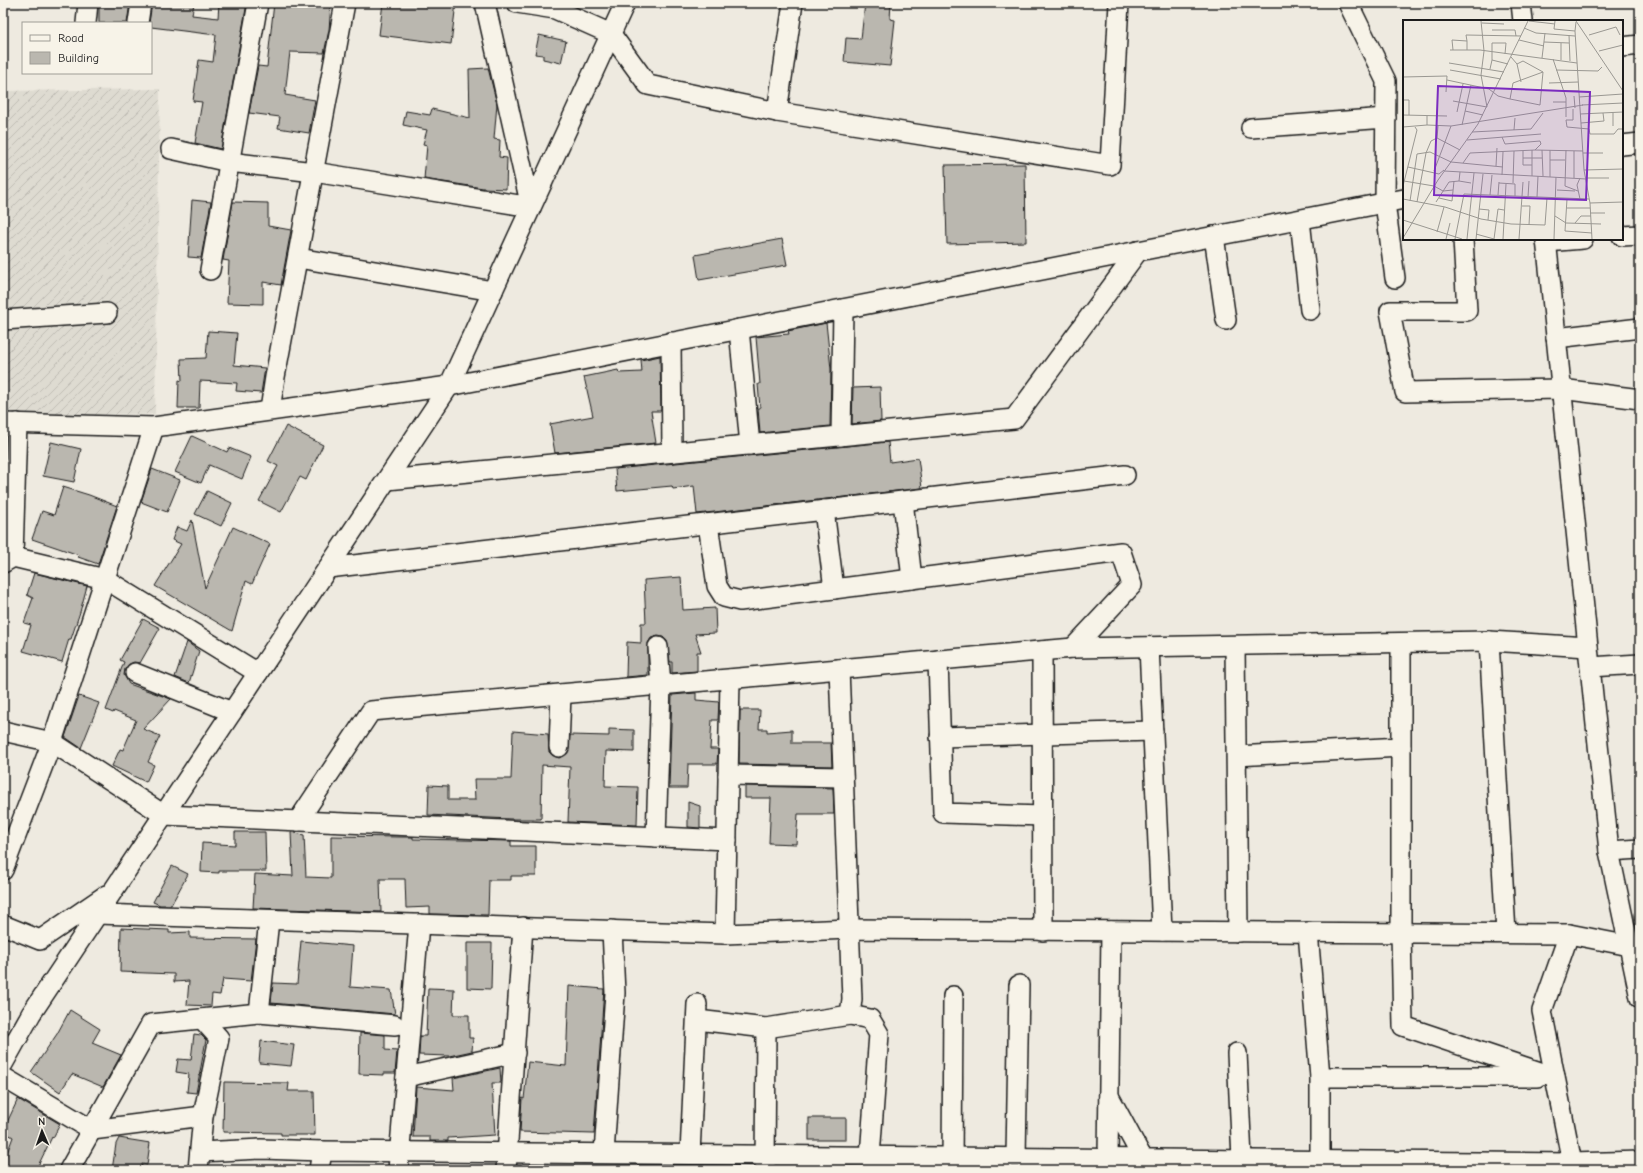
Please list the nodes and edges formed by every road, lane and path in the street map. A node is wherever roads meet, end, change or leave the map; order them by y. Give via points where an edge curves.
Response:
1 (88, 3) edge
2 (142, 3) edge
3 (258, 3) edge
4 (346, 3) edge
5 (485, 3) edge
6 (517, 3) edge
7 (625, 3) edge
8 (793, 3) edge
9 (1119, 3) edge
10 (1348, 3) edge
11 (1521, 3) edge
12 (1523, 20) edge
13 (86, 22) edge
14 (138, 22) edge
15 (611, 34) junction
16 (1640, 45) edge
17 (1623, 48) edge
18 (777, 112) junction
19 (1386, 118) junction
20 (1251, 128) dead end
21 (1640, 143) edge
22 (1623, 145) edge
23 (171, 148) dead end
24 (229, 162) junction
25 (314, 172) junction
26 (1403, 199) edge
27 (1385, 203) junction
28 (531, 207) junction
29 (1300, 220) junction
30 (1640, 235) edge
31 (1214, 236) junction
32 (1623, 236) edge
33 (1463, 240) edge
34 (1546, 240) edge
35 (1138, 251) junction
36 (298, 258) junction
37 (210, 270) dead end
38 (1395, 278) dead end
39 (493, 291) junction
40 (843, 309) junction
41 (1310, 310) dead end
42 (106, 314) dead end
43 (3, 320) edge
44 (1226, 320) dead end
45 (1640, 328) edge
46 (739, 329) junction
47 (1556, 338) junction
48 (671, 342) junction
49 (449, 386) junction
50 (1561, 389) junction
51 (1640, 398) edge
52 (270, 410) junction
53 (10, 423) edge
54 (154, 427) junction
55 (841, 436) junction
56 (750, 445) junction
57 (672, 452) junction
58 (1125, 475) dead end
59 (387, 480) junction
60 (903, 501) junction
61 (824, 510) junction
62 (708, 524) junction
63 (8, 560) edge
64 (328, 568) junction
65 (104, 579) junction
66 (912, 579) junction
67 (834, 589) junction
68 (1489, 642) junction
69 (1401, 643) junction
70 (658, 646) dead end
71 (1235, 646) junction
72 (1149, 647) junction
73 (1588, 647) junction
74 (1073, 648) junction
75 (1042, 651) junction
76 (1640, 664) edge
77 (943, 665) junction
78 (1590, 667) junction
79 (839, 669) junction
80 (135, 673) dead end
81 (258, 673) junction
82 (730, 679) junction
83 (661, 685) junction
84 (561, 694) junction
85 (232, 712) junction
86 (3, 731) edge
87 (1153, 731) junction
88 (1042, 733) junction
89 (940, 737) junction
90 (52, 742) junction
91 (559, 747) dead end
92 (1401, 748) junction
93 (1237, 756) junction
94 (728, 775) junction
95 (843, 778) junction
96 (164, 815) junction
97 (1043, 816) junction
98 (298, 821) junction
99 (656, 837) junction
100 (727, 840) junction
101 (1640, 849) edge
102 (1609, 850) junction
103 (3, 870) edge
104 (114, 890) junction
105 (98, 914) junction
106 (269, 920) junction
107 (419, 924) junction
108 (3, 925) edge
109 (523, 927) junction
110 (612, 930) junction
111 (850, 930) junction
112 (1044, 931) junction
113 (1111, 931) junction
114 (1162, 931) junction
115 (1238, 932) junction
116 (1308, 932) junction
117 (1401, 933) junction
118 (1506, 933) junction
119 (725, 934) junction
120 (1569, 934) junction
121 (1632, 935) edge
122 (1019, 985) dead end
123 (953, 996) dead end
124 (1640, 998) edge
125 (259, 1013) junction
126 (850, 1015) junction
127 (210, 1018) junction
128 (395, 1025) dead end
129 (766, 1028) junction
130 (515, 1052) junction
131 (1237, 1053) dead end
132 (3, 1064) edge
133 (1555, 1076) junction
134 (3, 1077) edge
135 (406, 1077) junction
136 (1320, 1077) junction
137 (1109, 1095) junction
138 (203, 1116) junction
139 (92, 1130) junction
140 (322, 1151) junction
141 (400, 1151) junction
142 (604, 1153) junction
143 (690, 1154) junction
144 (870, 1156) junction
145 (1016, 1157) junction
146 (1108, 1158) junction
147 (1143, 1159) junction
148 (1242, 1159) junction
149 (199, 1161) edge
150 (507, 1161) edge
151 (1640, 1161) edge
152 (765, 1162) edge
153 (1572, 1162) junction
154 (952, 1163) edge
155 (1219, 1165) edge
156 (1320, 1165) edge
157 (1439, 1166) edge
158 (70, 1170) edge
159 (319, 1170) edge
160 (398, 1170) edge

1 - 13 street
2 - 14 street
3 - 24 street
4 - 25 street
5 - 28 street
6 - 15 street via 555,10
7 - 15 street
8 - 18 street
9 - 18 street via 1110,165
10 - 19 street via 1386,80
11 - 12 street
15 - 18 street via 648,85
15 - 28 street
16 - 17 street
19 - 20 street
19 - 27 street
21 - 22 street
23 - 24 street
24 - 25 street
24 - 37 street
25 - 28 street
25 - 36 street
26 - 27 street
27 - 29 street
27 - 38 street
28 - 39 street
29 - 31 street
29 - 41 street
30 - 32 street
31 - 35 street
31 - 44 street
33 - 50 street via 1467,311 1390,311 1405,392
34 - 47 street
35 - 40 street
35 - 55 street via 1014,419
36 - 39 street
36 - 52 street
39 - 49 street
40 - 46 street
40 - 55 street
42 - 43 street
45 - 47 street
46 - 48 street
46 - 56 street
47 - 50 street
48 - 49 street
48 - 57 street
49 - 52 street
49 - 59 street
50 - 51 street
50 - 73 street
52 - 54 street
53 - 54 street
53 - 63 street
54 - 65 street
55 - 56 street
56 - 57 street
57 - 59 street
58 - 60 street
59 - 64 street
60 - 61 street
60 - 66 street
61 - 62 street
61 - 67 street
62 - 64 street
62 - 67 street via 717,586 724,597 740,601
63 - 65 street
64 - 81 street
65 - 81 street
65 - 90 street
66 - 67 street
66 - 74 street via 1121,552 1132,585
68 - 69 street
68 - 73 street
68 - 118 street
69 - 71 street
69 - 92 street
70 - 83 street
71 - 72 street
71 - 93 street
72 - 74 street
72 - 87 street
73 - 78 street
74 - 75 street
75 - 77 street
75 - 88 street
76 - 78 street
77 - 79 street
77 - 89 street
78 - 102 street
79 - 82 street
79 - 95 street
80 - 85 street
81 - 85 street
82 - 83 street
82 - 94 street
83 - 84 street
83 - 99 street
84 - 91 street
84 - 98 street via 371,711
85 - 96 street
86 - 90 street
87 - 88 street
87 - 114 street
88 - 89 street
88 - 97 street
89 - 97 street via 943,813
90 - 96 street
90 - 103 street
92 - 93 street
92 - 117 street
93 - 115 street
94 - 95 street
94 - 100 street
95 - 111 street
96 - 98 street
96 - 104 street
97 - 112 street
98 - 99 street
99 - 100 street
100 - 119 street
101 - 102 street
102 - 121 street
104 - 105 street
104 - 108 street via 40,940
105 - 106 street
105 - 132 street via 31,1014
106 - 107 street
106 - 125 street
107 - 109 street
107 - 135 street
109 - 110 street
109 - 130 street
110 - 119 street
110 - 142 street via 615,994
111 - 112 street
111 - 119 street
111 - 126 street
112 - 113 street
113 - 114 street
113 - 137 street
114 - 115 street
115 - 116 street
116 - 117 street
116 - 136 street
117 - 118 street
117 - 133 street via 1403,1026
118 - 120 street
120 - 121 street
120 - 133 street via 1542,1011
121 - 124 street
122 - 145 street
123 - 154 street
125 - 127 street
125 - 128 street
126 - 129 street
126 - 144 street via 870,1019 879,1034
127 - 138 street via 219,1038
127 - 139 street via 151,1024
129 - 143 street via 697,1012
129 - 152 street
130 - 135 street
130 - 150 street
131 - 148 street
133 - 136 street
133 - 153 street
134 - 139 street
135 - 141 street
136 - 156 street
137 - 146 street
137 - 147 street
138 - 139 street
138 - 149 street
139 - 158 street
140 - 141 street
140 - 149 street via 261,1149
140 - 159 street
141 - 150 street
141 - 160 street
142 - 143 street
142 - 150 street
143 - 152 street
144 - 152 street
144 - 154 street
145 - 146 street
145 - 154 street
146 - 147 street
147 - 155 street
148 - 155 street
148 - 156 street
151 - 153 street
153 - 157 street
156 - 157 street

